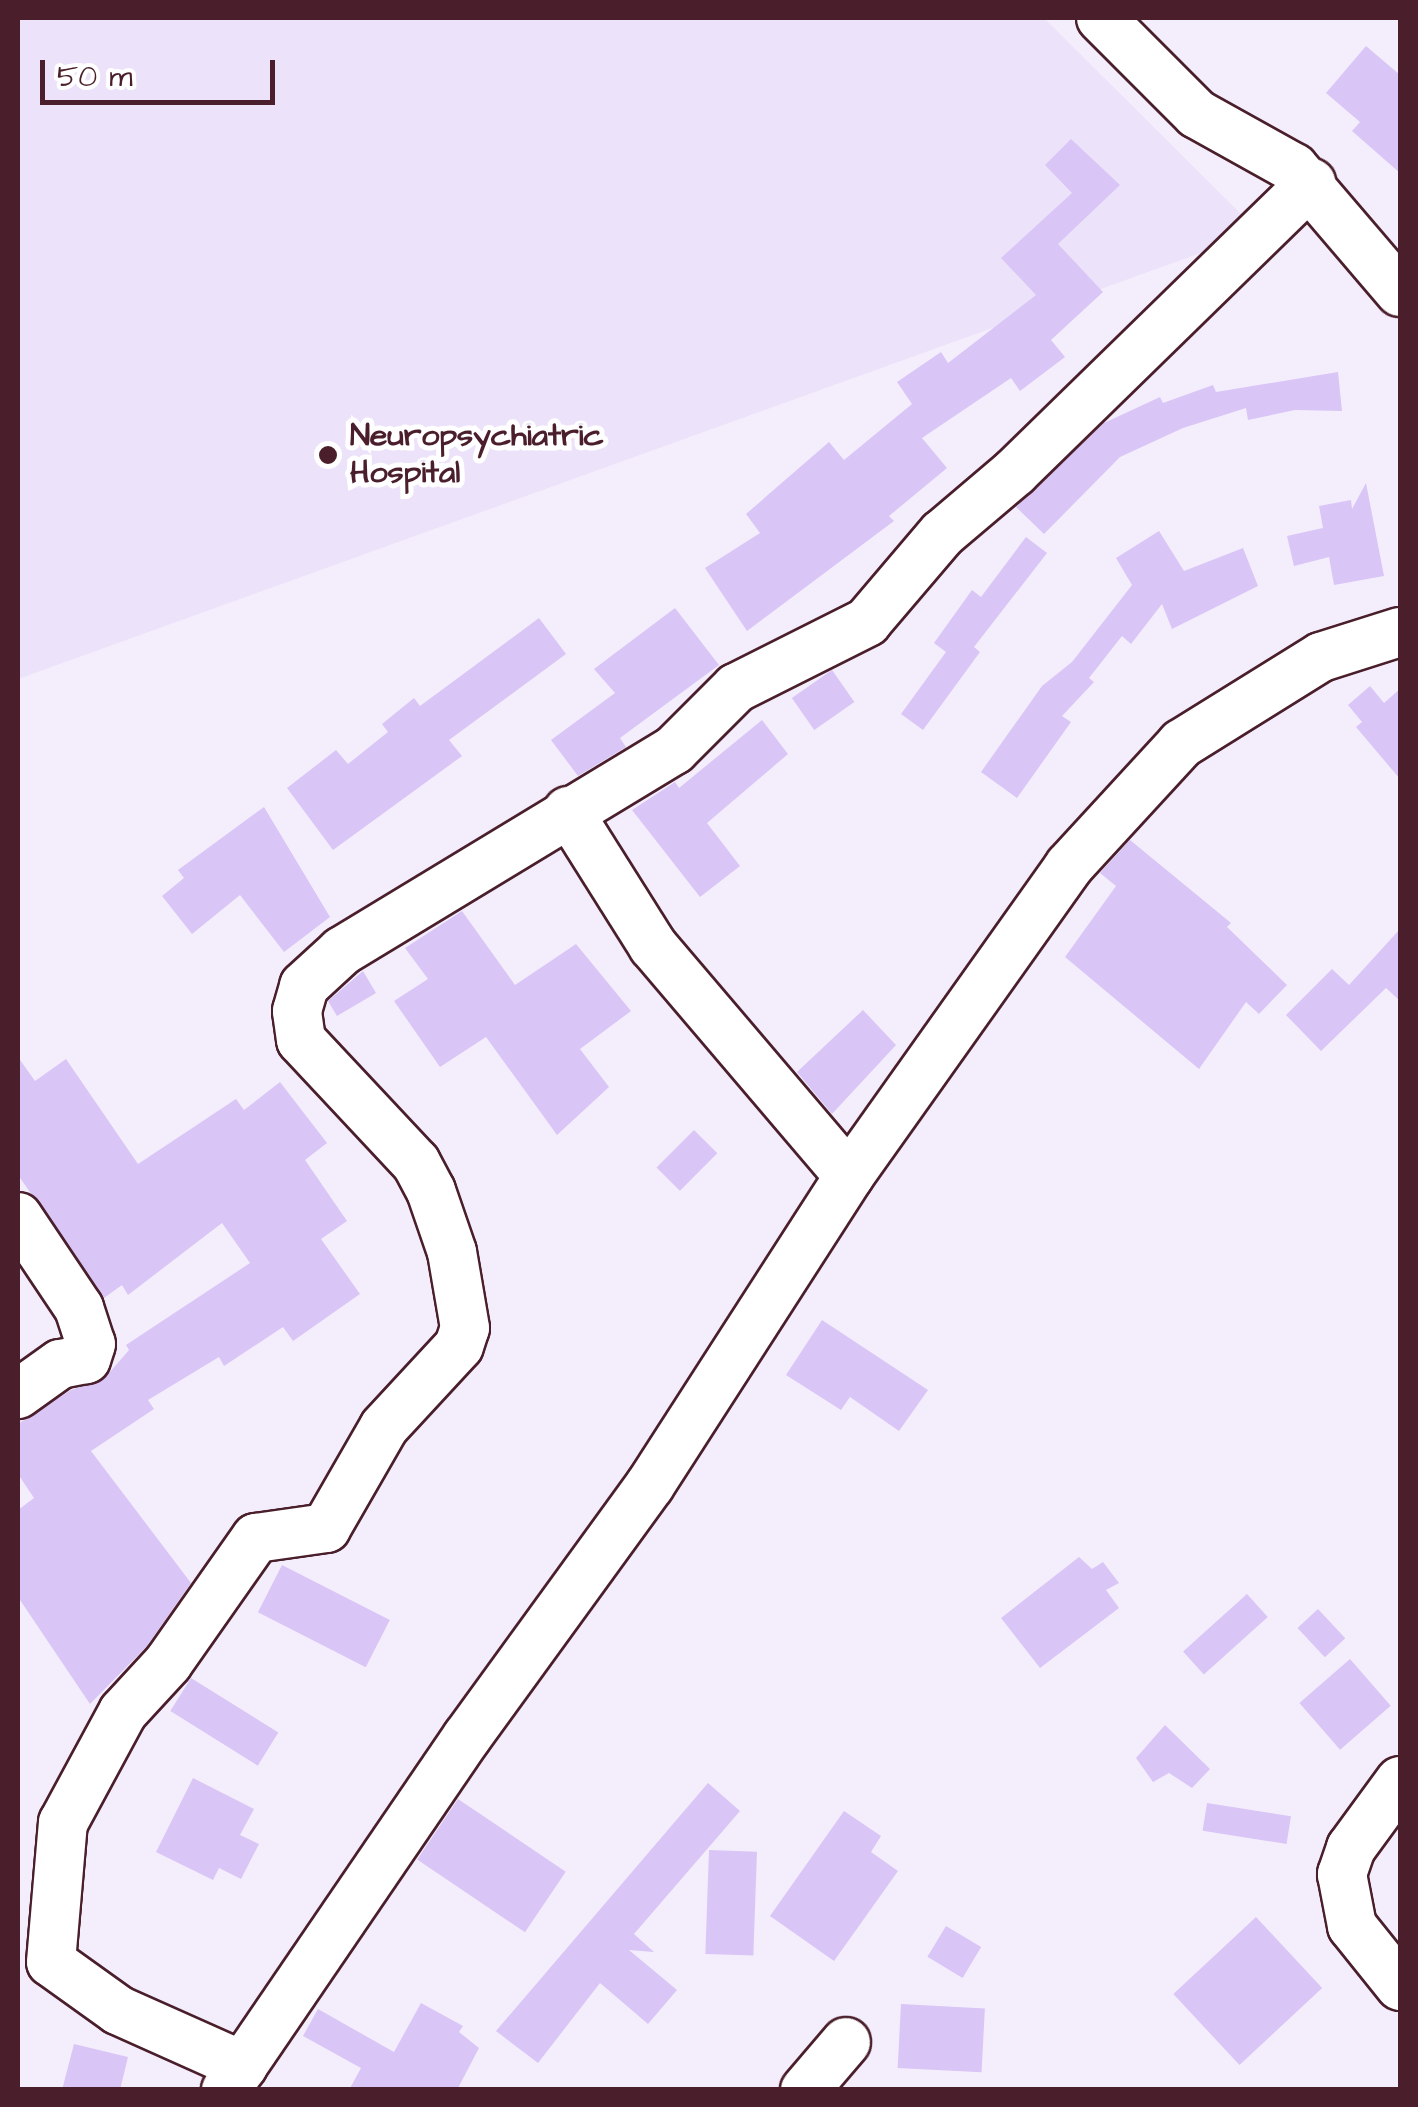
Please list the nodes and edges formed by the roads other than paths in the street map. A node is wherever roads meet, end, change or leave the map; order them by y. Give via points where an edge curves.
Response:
1 (1101, 18) edge
2 (1311, 183) junction
3 (1400, 292) edge
4 (1400, 632) edge
5 (568, 812) junction
6 (849, 1176) junction
7 (18, 1217) edge
8 (18, 1394) edge
9 (1400, 1781) edge
10 (1400, 1986) edge
11 (846, 2042) dead end
12 (234, 2078) edge
13 (805, 2090) edge

1 - 2 street via 1189,107 1274,152
2 - 3 street
2 - 5 street via 1015,472 942,534 867,622 736,688 674,750
4 - 6 street via 1321,657 1181,744 1069,866
5 - 6 street via 654,946
5 - 12 street via 342,951 304,986 297,1011 301,1040 416,1163 431,1191 452,1252 465,1328 459,1346 384,1427 326,1528 256,1538 191,1633 123,1712 63,1823 51,1962
6 - 12 street via 650,1485 467,1737
7 - 8 street via 78,1308 91,1344 86,1359 60,1364
9 - 10 street via 1351,1848 1342,1874 1352,1926
11 - 13 street

